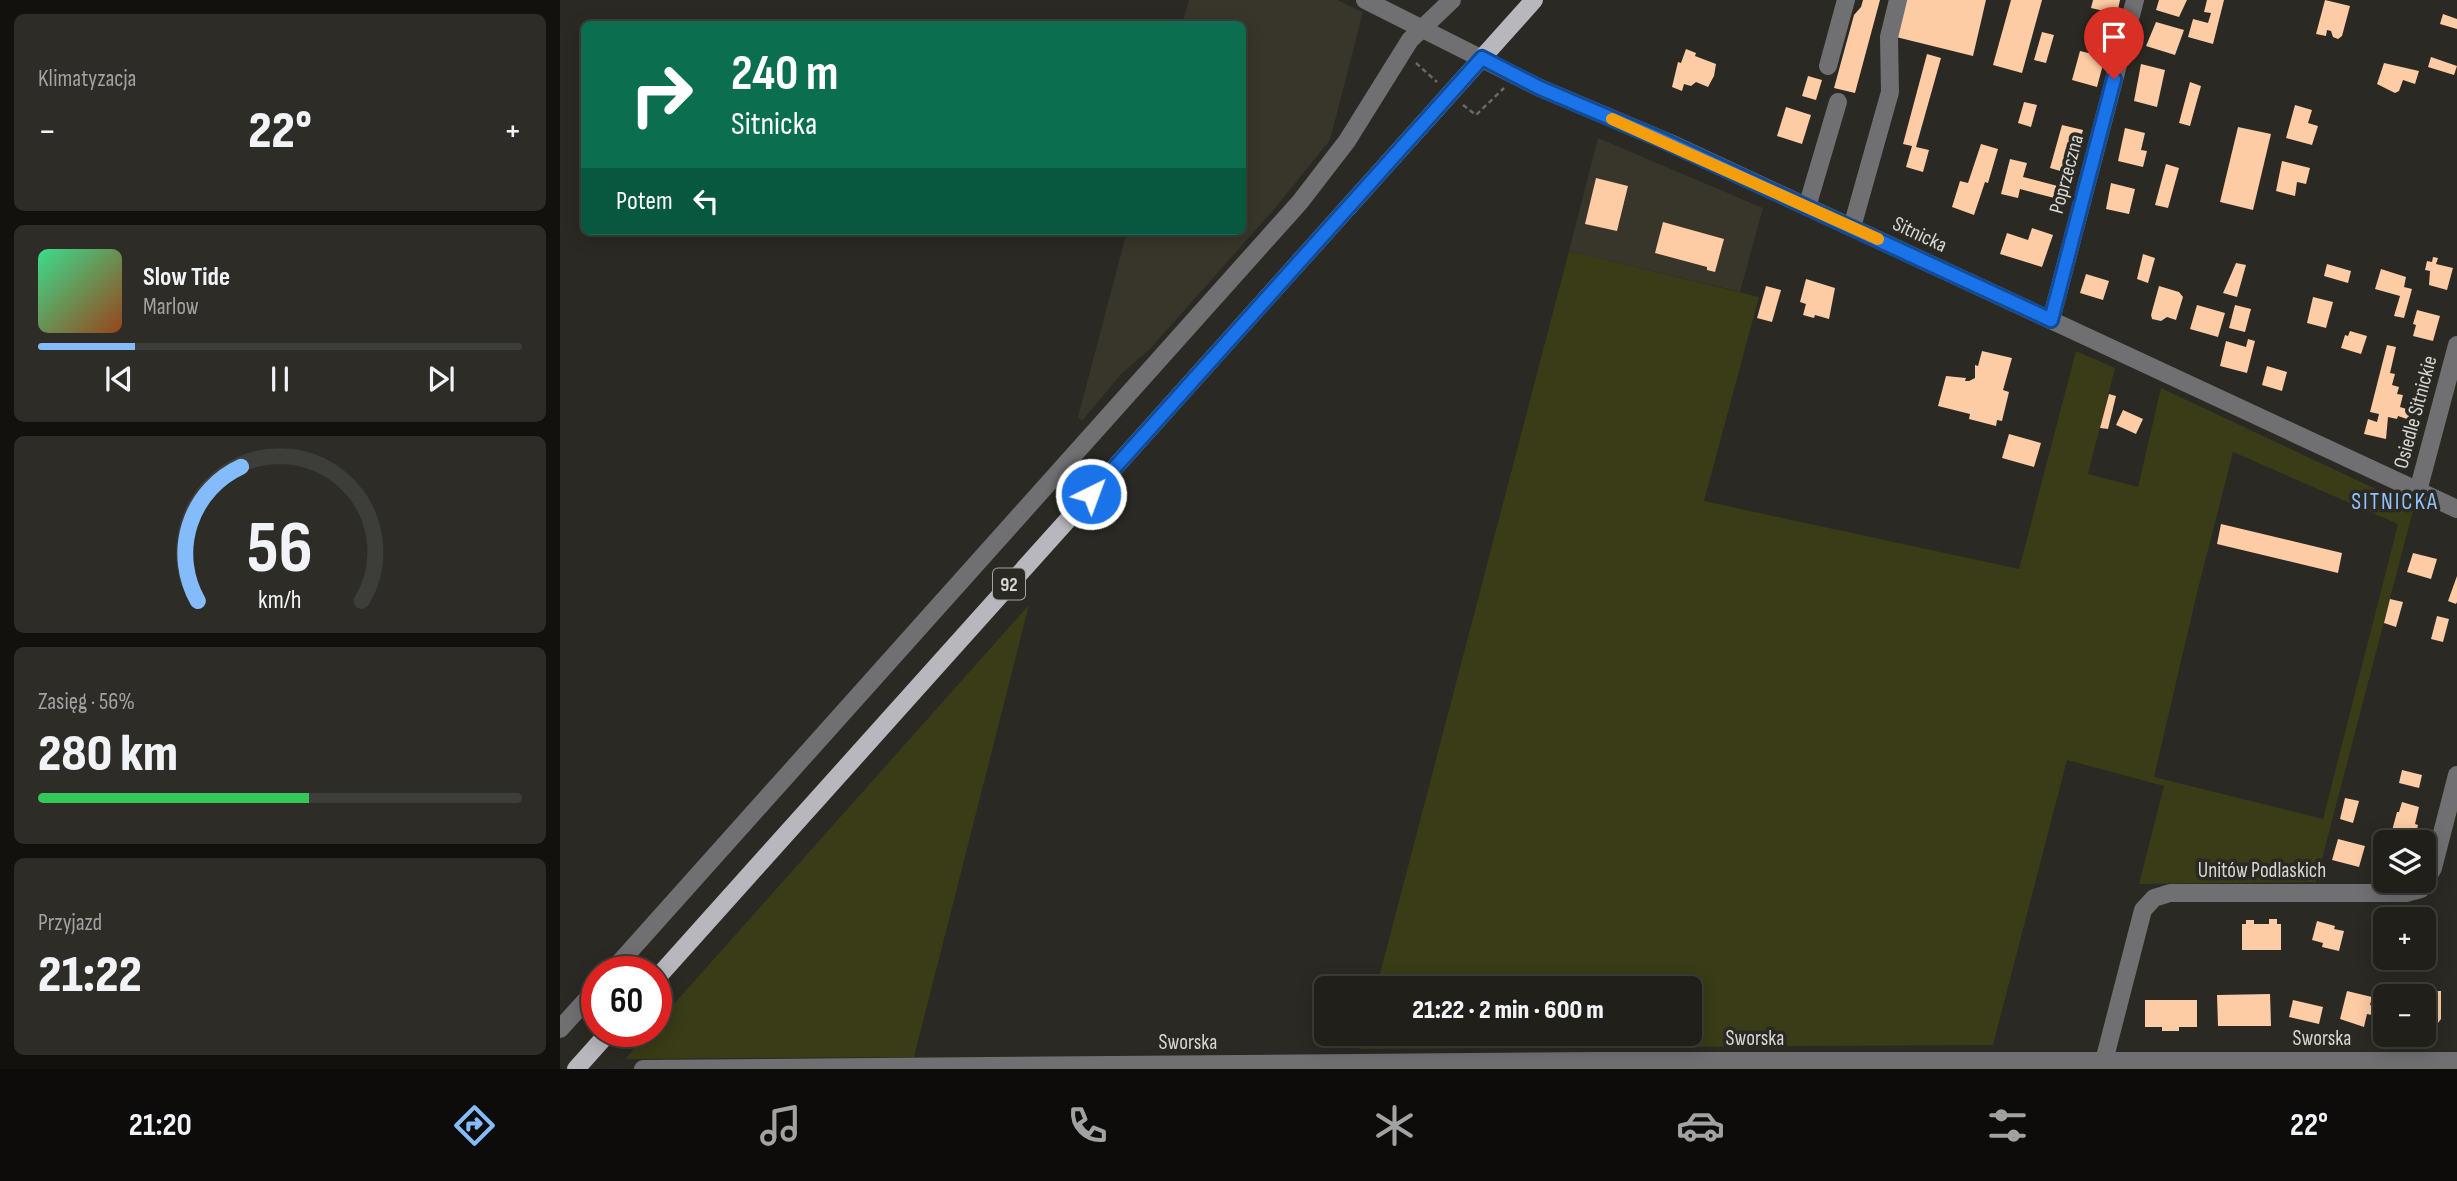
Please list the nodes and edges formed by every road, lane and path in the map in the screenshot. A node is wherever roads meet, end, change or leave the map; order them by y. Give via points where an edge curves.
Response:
1 (1365, 0) edge
2 (1452, 0) edge
3 (1534, 0) edge
4 (1846, 0) edge
5 (1898, 0) edge
6 (2135, 0) edge
7 (1419, 29) junction
8 (1402, 51) junction
9 (1482, 58) junction
10 (1828, 66) dead end
11 (1438, 83) dead end
12 (1506, 88) dead end
13 (1461, 103) dead end
14 (1838, 103) dead end
15 (1807, 207) junction
16 (1852, 227) junction
17 (2051, 320) junction
18 (2457, 345) edge
19 (2418, 491) junction
20 (2457, 509) edge
21 (2457, 775) edge
22 (625, 956) edge
23 (672, 961) edge
24 (581, 1006) edge
25 (560, 1029) edge
26 (596, 1047) edge
27 (2104, 1061) junction
28 (2457, 1061) edge
29 (1596, 1065) edge
30 (2018, 1065) edge
31 (1394, 1066) edge
32 (674, 1067) edge
33 (1151, 1067) edge
34 (1317, 1067) edge
35 (576, 1069) edge
36 (643, 1069) edge

1 - 7 street, Sitnicka
2 - 7 street
3 - 9 main road, 92
4 - 10 street
5 - 16 street via 1889,37 1890,92
6 - 17 street, Poprzeczna
7 - 8 street
7 - 9 street, Sitnicka
8 - 11 path
8 - 22 street via 1347,141 1300,202
9 - 15 street, Sitnicka
9 - 23 main road, 92
12 - 13 path via 1476,116
14 - 15 street
15 - 16 street, Sitnicka
16 - 17 street, Sitnicka
17 - 19 street, Sitnicka
18 - 19 street, Osiedle Sitnickie
19 - 20 street, Sitnicka
21 - 27 street, Unitów Podlaskich via 2432,868 2421,889 2406,893 2170,893 2154,898 2143,910
24 - 25 street
26 - 35 main road
27 - 28 street, Sworska
27 - 30 street, Sworska
29 - 30 street, Sworska
29 - 31 street, Sworska
31 - 34 street, Sworska
32 - 33 street, Sworska
32 - 36 street, Sworska
33 - 34 street, Sworska

